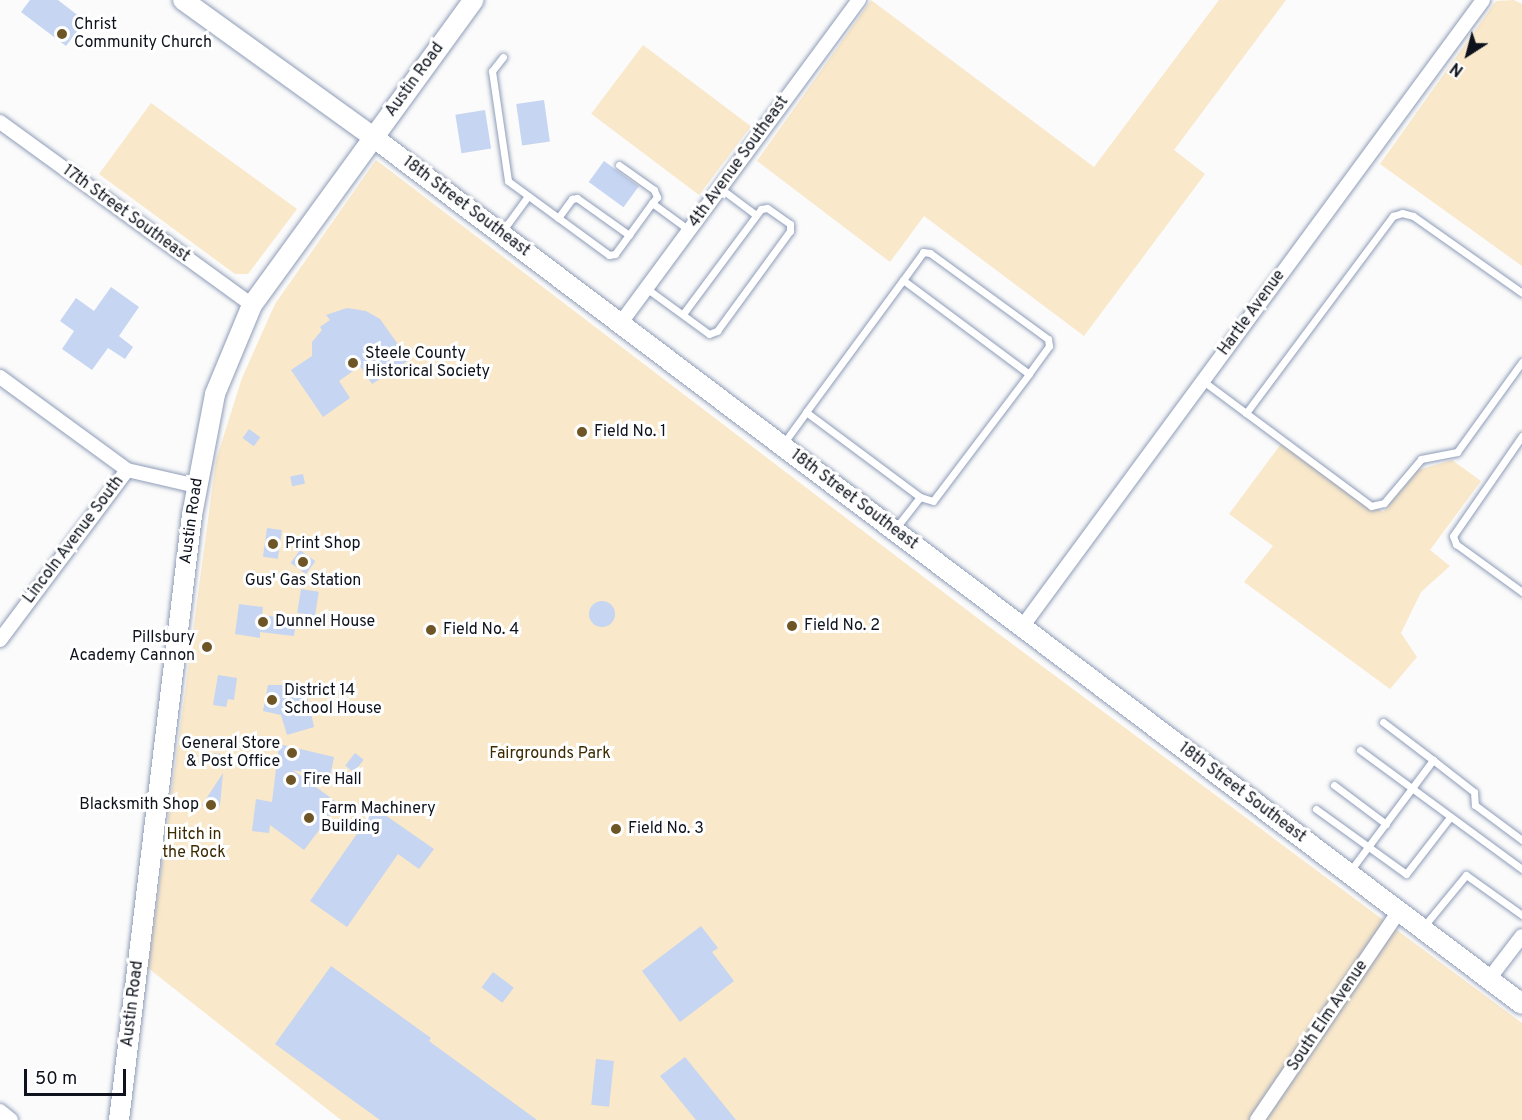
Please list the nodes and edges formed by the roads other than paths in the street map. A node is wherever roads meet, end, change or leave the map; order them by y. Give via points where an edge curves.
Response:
1 (183, 0) edge
2 (474, 0) edge
3 (859, 0) edge
4 (1483, 0) edge
5 (503, 57) dead end
6 (0, 122) edge
7 (373, 137) junction
8 (618, 165) dead end
9 (720, 188) junction
10 (528, 196) junction
11 (652, 203) junction
12 (756, 214) junction
13 (558, 218) junction
14 (689, 230) junction
15 (500, 233) junction
16 (629, 236) junction
17 (903, 280) junction
18 (646, 288) junction
19 (1522, 293) edge
20 (252, 305) junction
21 (682, 314) junction
22 (620, 324) junction
23 (1522, 362) edge
24 (1029, 374) junction
25 (0, 377) edge
26 (1203, 381) junction
27 (806, 412) junction
28 (1246, 413) junction
29 (1522, 436) edge
30 (782, 445) junction
31 (127, 470) junction
32 (196, 486) junction
33 (920, 497) junction
34 (895, 530) junction
35 (1522, 592) edge
36 (1022, 627) junction
37 (2, 634) edge
38 (1383, 722) dead end
39 (1360, 750) dead end
40 (1433, 760) junction
41 (1334, 785) dead end
42 (1412, 788) junction
43 (1316, 809) dead end
44 (1450, 817) junction
45 (1386, 824) junction
46 (1522, 840) edge
47 (1368, 848) junction
48 (1522, 869) edge
49 (1348, 873) junction
50 (1399, 911) junction
51 (1522, 915) edge
52 (1422, 928) junction
53 (1522, 936) edge
54 (1489, 979) junction
55 (1522, 1004) edge
56 (0, 1112) edge
57 (12, 1120) edge
58 (119, 1120) edge
59 (1257, 1120) edge

1 - 7 street, 18th Street Southeast
2 - 7 street, Austin Road
3 - 9 street, 4th Avenue Southeast
4 - 26 street, Hartle Avenue
5 - 10 lane via 492,71 508,182
6 - 20 street, 17th Street Southeast
7 - 15 street, 18th Street Southeast
7 - 20 street, Austin Road
8 - 11 lane via 654,190 657,197
9 - 12 lane
9 - 14 street, 4th Avenue Southeast
10 - 13 lane
10 - 15 lane
11 - 14 lane
11 - 16 lane
12 - 21 lane
12 - 21 lane via 767,208 790,224 790,231 717,331 709,334
13 - 16 lane via 609,255 615,254
13 - 16 lane via 577,198
14 - 18 street, 4th Avenue Southeast
15 - 22 street, 18th Street Southeast
17 - 24 lane
17 - 24 lane via 923,252 930,253 1039,332 1048,339 1049,346
17 - 27 lane
18 - 21 lane
18 - 22 street, 4th Avenue Southeast
19 - 28 lane via 1413,216 1393,216
20 - 32 street, Austin Road via 215,394
22 - 30 street, 18th Street Southeast
23 - 28 lane via 1457,452 1420,459 1384,503 1371,506
24 - 33 lane via 933,501
25 - 31 street
26 - 28 lane
26 - 36 street, Hartle Avenue
27 - 30 lane
27 - 33 lane
29 - 35 lane via 1453,536 1456,544
30 - 34 street, 18th Street Southeast
31 - 32 street
31 - 37 street, Lincoln Avenue South
32 - 58 street, Austin Road
33 - 34 lane
34 - 36 street, 18th Street Southeast
36 - 49 street, 18th Street Southeast
38 - 40 lane
39 - 42 lane
40 - 42 lane
40 - 46 lane via 1474,792 1475,805
41 - 45 lane
42 - 44 lane
42 - 45 lane
43 - 47 lane
44 - 47 lane via 1406,874
44 - 48 lane
45 - 47 lane
47 - 49 lane
49 - 50 street, 18th Street Southeast
50 - 52 street, 18th Street Southeast
50 - 59 street, South Elm Avenue
51 - 52 lane via 1466,876
52 - 54 street, 18th Street Southeast
53 - 54 street
54 - 55 street, 18th Street Southeast
56 - 57 street

